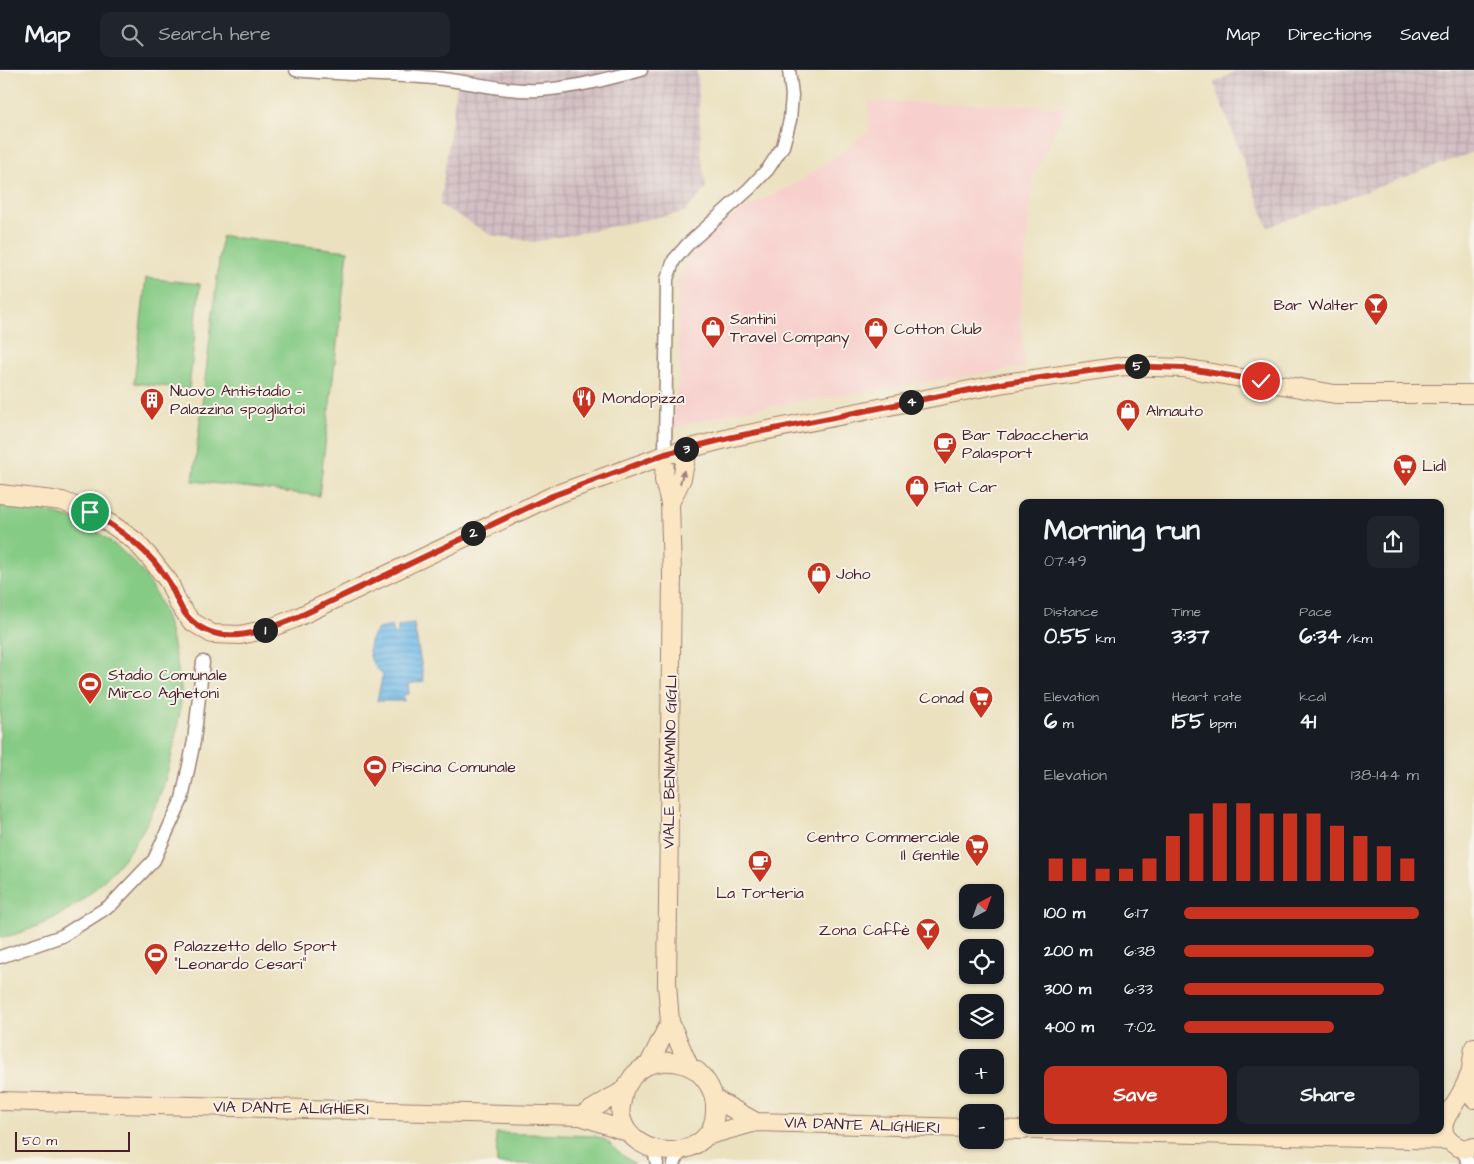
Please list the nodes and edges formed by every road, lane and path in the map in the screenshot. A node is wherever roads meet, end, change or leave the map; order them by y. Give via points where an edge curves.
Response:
1 (296, 70) edge
2 (641, 70) edge
3 (790, 70) edge
4 (1474, 394) edge
5 (688, 449) junction
6 (665, 454) junction
7 (0, 494) edge
8 (670, 503) junction
9 (203, 662) dead end
10 (0, 957) edge
11 (670, 1022) junction
12 (1474, 1047) edge
13 (649, 1064) junction
14 (689, 1066) junction
15 (1470, 1074) junction
16 (624, 1090) junction
17 (715, 1099) junction
18 (1474, 1099) edge
19 (0, 1101) edge
20 (1474, 1108) edge
21 (581, 1116) junction
22 (1445, 1117) edge
23 (756, 1122) junction
24 (959, 1128) edge
25 (1004, 1129) edge
26 (1019, 1130) edge
27 (625, 1131) junction
28 (1197, 1134) edge
29 (1413, 1134) edge
30 (709, 1135) junction
31 (1400, 1139) junction
32 (1464, 1150) edge
33 (656, 1160) edge
34 (676, 1160) edge

1 - 2 street via 435,78 539,90 583,85
3 - 6 street via 790,120 783,146 768,169 674,260 668,279
4 - 5 street via 1335,394 1183,368 1124,366 1005,383 733,437
5 - 6 street
8 -> 5 street, VIALE BENIAMINO GIGLI via 682,478
6 - 7 street via 552,496 296,618 240,636 212,634 191,621 169,582 151,559 135,541 114,526 62,501
6 - 8 street, VIALE BENIAMINO GIGLI via 664,480
8 - 11 street, VIALE BENIAMINO GIGLI via 667,984
9 - 10 street via 194,741 182,799 154,860 111,905 62,936
11 - 13 street
11 - 14 street, VIALE BENIAMINO GIGLI
12 - 15 street
13 - 14 street via 670,1061
13 - 16 street via 634,1074
14 - 17 street via 704,1077
15 - 18 street
15 - 22 street
16 - 21 street
16 - 27 street via 620,1115
17 - 23 street, VIA DANTE ALIGHIERI
17 - 30 street via 716,1116
19 - 21 street, VIA DANTE ALIGHIERI
20 - 22 street via 1457,1107
21 - 27 street, VIA DANTE ALIGHIERI
22 - 32 street via 1445,1134
23 - 24 street, VIA DANTE ALIGHIERI
23 - 30 street, VIA DANTE ALIGHIERI
25 - 26 street
27 - 33 street, VIA DANTE ALIGHIERI via 635,1144
28 - 31 street
29 - 31 street
30 - 34 street, VIA DANTE ALIGHIERI via 697,1148
31 - 32 street
33 - 34 street, VIA DANTE ALIGHIERI

